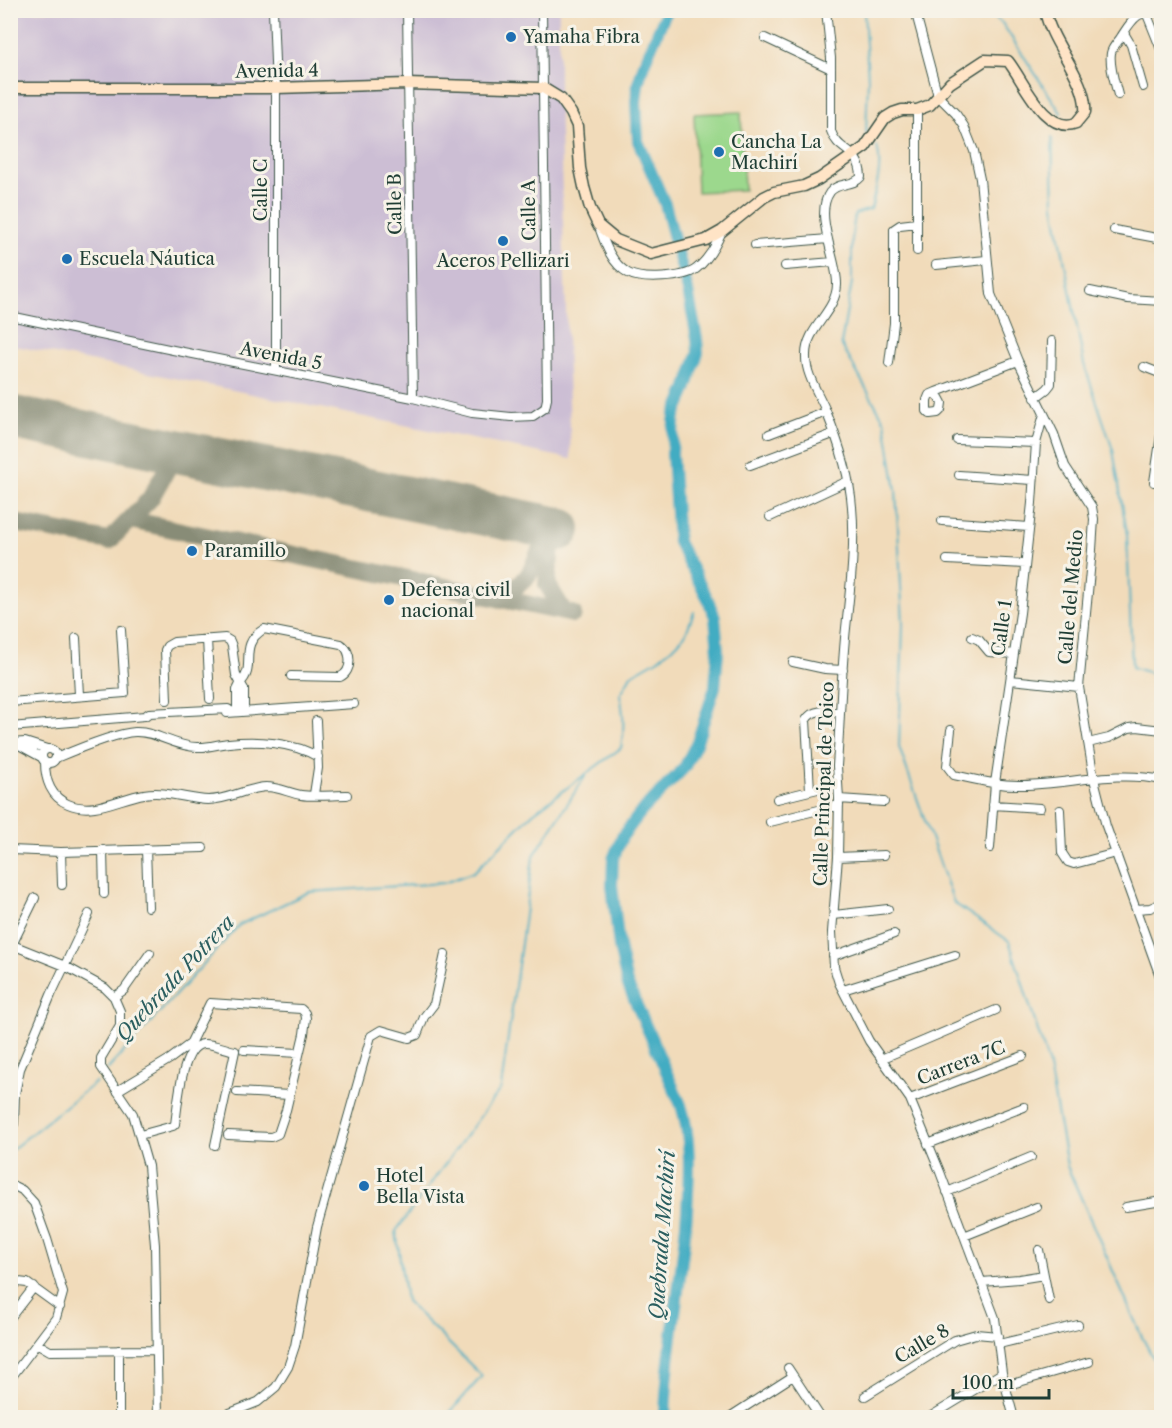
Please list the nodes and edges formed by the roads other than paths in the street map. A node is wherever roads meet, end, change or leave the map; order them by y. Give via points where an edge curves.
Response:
1 (273, 10) edge
2 (407, 10) edge
3 (542, 10) edge
4 (826, 10) edge
5 (915, 10) edge
6 (1045, 10) edge
7 (1146, 12) junction
8 (1161, 13) edge
9 (1124, 33) junction
10 (765, 38) dead end
11 (1161, 52) edge
12 (831, 69) junction
13 (407, 84) junction
14 (1143, 87) dead end
15 (10, 88) edge
16 (276, 88) junction
17 (543, 88) junction
18 (1118, 95) dead end
19 (938, 96) junction
20 (916, 110) junction
21 (852, 154) junction
22 (917, 223) junction
23 (598, 225) junction
24 (1114, 230) dead end
25 (722, 231) junction
26 (828, 239) junction
27 (1161, 239) edge
28 (754, 245) dead end
29 (918, 252) dead end
30 (986, 260) junction
31 (833, 262) junction
32 (936, 265) dead end
33 (785, 266) dead end
34 (1090, 291) dead end
35 (1161, 301) edge
36 (10, 316) edge
37 (1052, 341) dead end
38 (1018, 361) junction
39 (889, 363) dead end
40 (1144, 367) dead end
41 (276, 370) junction
42 (1161, 374) edge
43 (936, 392) dead end
44 (413, 398) junction
45 (1035, 398) junction
46 (545, 408) joint
47 (826, 412) junction
48 (1044, 414) junction
49 (1161, 428) edge
50 (769, 434) dead end
51 (833, 434) junction
52 (957, 440) dead end
53 (1036, 443) junction
54 (750, 465) dead end
55 (959, 476) dead end
56 (1033, 480) junction
57 (848, 482) junction
58 (1154, 482) dead end
59 (771, 517) dead end
60 (942, 521) dead end
61 (1029, 527) junction
62 (947, 560) dead end
63 (1025, 564) junction
64 (120, 630) dead end
65 (972, 637) dead end
66 (76, 638) dead end
67 (207, 639) junction
68 (1013, 654) junction
69 (793, 662) dead end
70 (843, 670) junction
71 (291, 676) dead end
72 (1011, 680) junction
73 (240, 683) junction
74 (1079, 687) junction
75 (79, 695) junction
76 (210, 699) dead end
77 (167, 700) dead end
78 (10, 702) edge
79 (354, 704) dead end
80 (238, 710) junction
81 (840, 713) junction
82 (316, 721) dead end
83 (10, 727) edge
84 (951, 730) dead end
85 (1161, 730) edge
86 (11, 743) edge
87 (1088, 743) junction
88 (80, 748) junction
89 (49, 749) junction
90 (318, 757) junction
91 (49, 760) junction
92 (1095, 779) junction
93 (1161, 780) edge
94 (995, 783) junction
95 (838, 784) junction
96 (810, 790) junction
97 (314, 795) junction
98 (347, 795) dead end
99 (777, 799) dead end
100 (839, 802) junction
101 (884, 802) dead end
102 (993, 806) junction
103 (1040, 808) dead end
104 (1060, 810) dead end
105 (770, 822) dead end
106 (990, 848) dead end
107 (146, 849) junction
108 (203, 849) dead end
109 (10, 850) edge
110 (103, 850) junction
111 (61, 852) junction
112 (1116, 853) junction
113 (884, 855) dead end
114 (838, 857) junction
115 (62, 885) dead end
116 (105, 894) dead end
117 (35, 898) dead end
118 (1161, 903) edge
119 (148, 908) dead end
120 (888, 909) dead end
121 (1136, 909) junction
122 (89, 914) dead end
123 (834, 915) junction
124 (894, 934) dead end
125 (11, 944) edge
126 (150, 953) dead end
127 (445, 954) dead end
128 (955, 955) dead end
129 (833, 956) junction
130 (65, 966) junction
131 (1161, 982) edge
132 (843, 990) junction
133 (114, 997) junction
134 (996, 1010) dead end
135 (244, 1050) dead end
136 (299, 1053) junction
137 (1023, 1056) dead end
138 (881, 1059) junction
139 (117, 1091) junction
140 (237, 1092) dead end
141 (289, 1095) junction
142 (910, 1099) junction
143 (1024, 1107) dead end
144 (10, 1129) edge
145 (140, 1135) junction
146 (228, 1135) dead end
147 (928, 1144) junction
148 (215, 1145) dead end
149 (1031, 1157) dead end
150 (10, 1184) edge
151 (947, 1191) junction
152 (1161, 1201) edge
153 (1037, 1207) dead end
154 (1126, 1207) dead end
155 (964, 1236) junction
156 (1039, 1250) dead end
157 (1044, 1275) junction
158 (10, 1281) edge
159 (982, 1282) junction
160 (34, 1287) junction
161 (1049, 1300) dead end
162 (60, 1307) junction
163 (10, 1318) edge
164 (1078, 1325) dead end
165 (999, 1340) junction
166 (38, 1344) junction
167 (119, 1350) junction
168 (155, 1350) junction
169 (1089, 1362) dead end
170 (788, 1368) dead end
171 (1002, 1373) junction
172 (793, 1376) junction
173 (10, 1378) edge
174 (1005, 1386) junction
175 (865, 1396) dead end
176 (731, 1416) edge
177 (119, 1418) edge
178 (158, 1418) edge
179 (216, 1418) edge
180 (821, 1418) edge
181 (928, 1418) edge
182 (1014, 1418) edge

1 - 16 street, Calle C
2 - 13 street, Calle B
3 - 17 street, Calle A
4 - 12 street
5 - 19 street
6 - 19 main road via 1052,33 1084,95 1084,112 1076,123 1062,126 1042,112 1008,61 985,60
7 - 8 street
7 - 9 street via 1127,25
7 - 11 street
9 - 14 street
9 - 18 street via 1111,54
10 - 12 street
12 - 21 street via 831,131
13 - 16 main road, Avenida 4
13 - 17 main road, Avenida 4
13 - 44 street, Calle B
15 - 16 main road, Avenida 4
16 - 41 street, Calle C
17 - 23 main road via 561,99 577,126 584,187
17 - 46 street, Calle A
19 - 20 main road via 930,105
19 - 30 street, Calle del Medio via 964,126 974,152
20 - 21 main road via 902,110 885,118 865,147
20 - 22 street
21 - 25 main road via 819,179 764,197
21 - 26 street, Calle Principal de Toico via 861,165 861,177 856,183 830,190 824,216
22 - 29 street
22 - 39 street via 894,229 894,323
23 - 25 main road via 616,240 651,254 688,246
23 - 25 street via 610,255 628,273 638,277 692,272 710,255
24 - 27 street
26 - 28 street
26 - 31 street, Calle Principal de Toico
30 - 32 street
30 - 38 street, Calle del Medio via 991,294
31 - 33 street
31 - 47 street, Calle Principal de Toico via 837,291 813,332 806,354
34 - 35 street
36 - 41 street, Avenida 5
37 - 45 street via 1051,384
38 - 43 street
38 - 45 street, Calle del Medio
40 - 42 street
41 - 44 street, Avenida 5
44 - 46 street, Avenida 5 via 472,413 511,417 533,416
45 - 48 street, Calle del Medio
47 - 50 street
47 - 51 street, Calle Principal de Toico
48 - 53 street, Calle 1
48 - 74 street, Calle del Medio via 1065,466 1092,507 1094,519
49 - 58 street
51 - 54 street
51 - 57 street, Calle Principal de Toico
52 - 53 street
53 - 56 street, Calle 1
55 - 56 street
56 - 61 street, Calle 1
57 - 59 street
57 - 70 street, Calle Principal de Toico via 853,526
60 - 61 street
61 - 63 street, Calle 1
62 - 63 street
63 - 68 street, Calle 1
64 - 75 street via 125,693
65 - 68 street via 989,652
66 - 75 street
67 - 73 street via 230,641
67 - 76 street
67 - 77 street via 167,646
68 - 72 street, Calle 1
69 - 70 street
70 - 81 street, Calle Principal de Toico
71 - 73 street via 345,675 349,653 341,644 264,629 247,650 247,675
72 - 74 street
72 - 94 street, Calle 1
73 - 80 street via 243,689
74 - 87 street, Calle del Medio
75 - 78 street
79 - 80 street
80 - 83 street
81 - 95 street, Calle Principal de Toico
81 - 96 street via 815,712 806,720
82 - 90 street
84 - 94 street via 947,764 951,773
85 - 87 street via 1129,728
86 - 89 street via 25,742
86 - 91 street
87 - 92 street, Calle del Medio
88 - 89 street
88 - 90 street via 135,732 196,747 242,742 291,746
88 - 91 street
89 - 91 street via 55,753
89 - 91 street via 43,752
90 - 97 street
91 - 97 street via 50,788 67,804 92,807 146,793 210,800 263,787
92 - 93 street via 1130,776
92 - 94 street via 1022,785
92 - 112 street, Calle del Medio
94 - 102 street, Calle 1
95 - 96 street
95 - 100 street, Calle Principal de Toico
96 - 99 street
97 - 98 street
100 - 101 street
100 - 105 street
100 - 114 street, Calle Principal de Toico
102 - 103 street
102 - 106 street, Calle 1
104 - 112 street via 1062,853 1068,862 1074,864
107 - 108 street
107 - 110 street
107 - 119 street
109 - 111 street
110 - 111 street
110 - 116 street
111 - 115 street
112 - 121 street, Calle del Medio
113 - 114 street
114 - 123 street, Calle Principal de Toico
117 - 125 street
118 - 121 street
120 - 123 street
121 - 131 street, Calle del Medio
122 - 130 street
123 - 129 street, Calle Principal de Toico
124 - 129 street
125 - 130 street
126 - 133 street via 124,990
127 - 179 street via 434,1004 417,1035 409,1038 381,1030 371,1036 317,1227 288,1367 276,1387 258,1402
128 - 132 street
129 - 132 street, Calle Principal de Toico
130 - 133 street
130 - 144 street via 20,1070 14,1124
132 - 138 street, Calle Principal de Toico
133 - 139 street via 120,1011 120,1026 100,1063
134 - 138 street
135 - 136 street
136 - 139 street via 306,1018 301,1009 213,1002 208,1004 190,1044
136 - 141 street
137 - 142 street, Carrera 7C
138 - 142 street, Calle Principal de Toico
139 - 145 street via 133,1114
140 - 141 street
141 - 146 street via 275,1136
142 - 147 street, Calle Principal de Toico
143 - 147 street
145 - 148 street via 175,1124 186,1059 204,1044 235,1051
145 - 168 street via 150,1181
147 - 151 street, Calle Principal de Toico
149 - 151 street
150 - 162 street via 34,1203 63,1293
151 - 155 street, Calle Principal de Toico
152 - 154 street
153 - 155 street
155 - 159 street, Calle Principal de Toico
156 - 157 street
157 - 159 street
157 - 161 street
158 - 160 street via 27,1282
159 - 165 street, Calle Principal de Toico
160 - 162 street
160 - 163 street
162 - 166 street
164 - 165 street, Calle 8
165 - 171 street, Calle Principal de Toico
165 - 175 street, Calle 8 via 976,1334 955,1340
166 - 167 street via 50,1351
166 - 173 street
167 - 168 street
167 - 177 street
168 - 178 street
169 - 174 street
170 - 172 street
171 - 174 street, Calle Principal de Toico
171 - 181 street
172 - 176 street
172 - 180 street
174 - 182 street, Calle Principal de Toico

